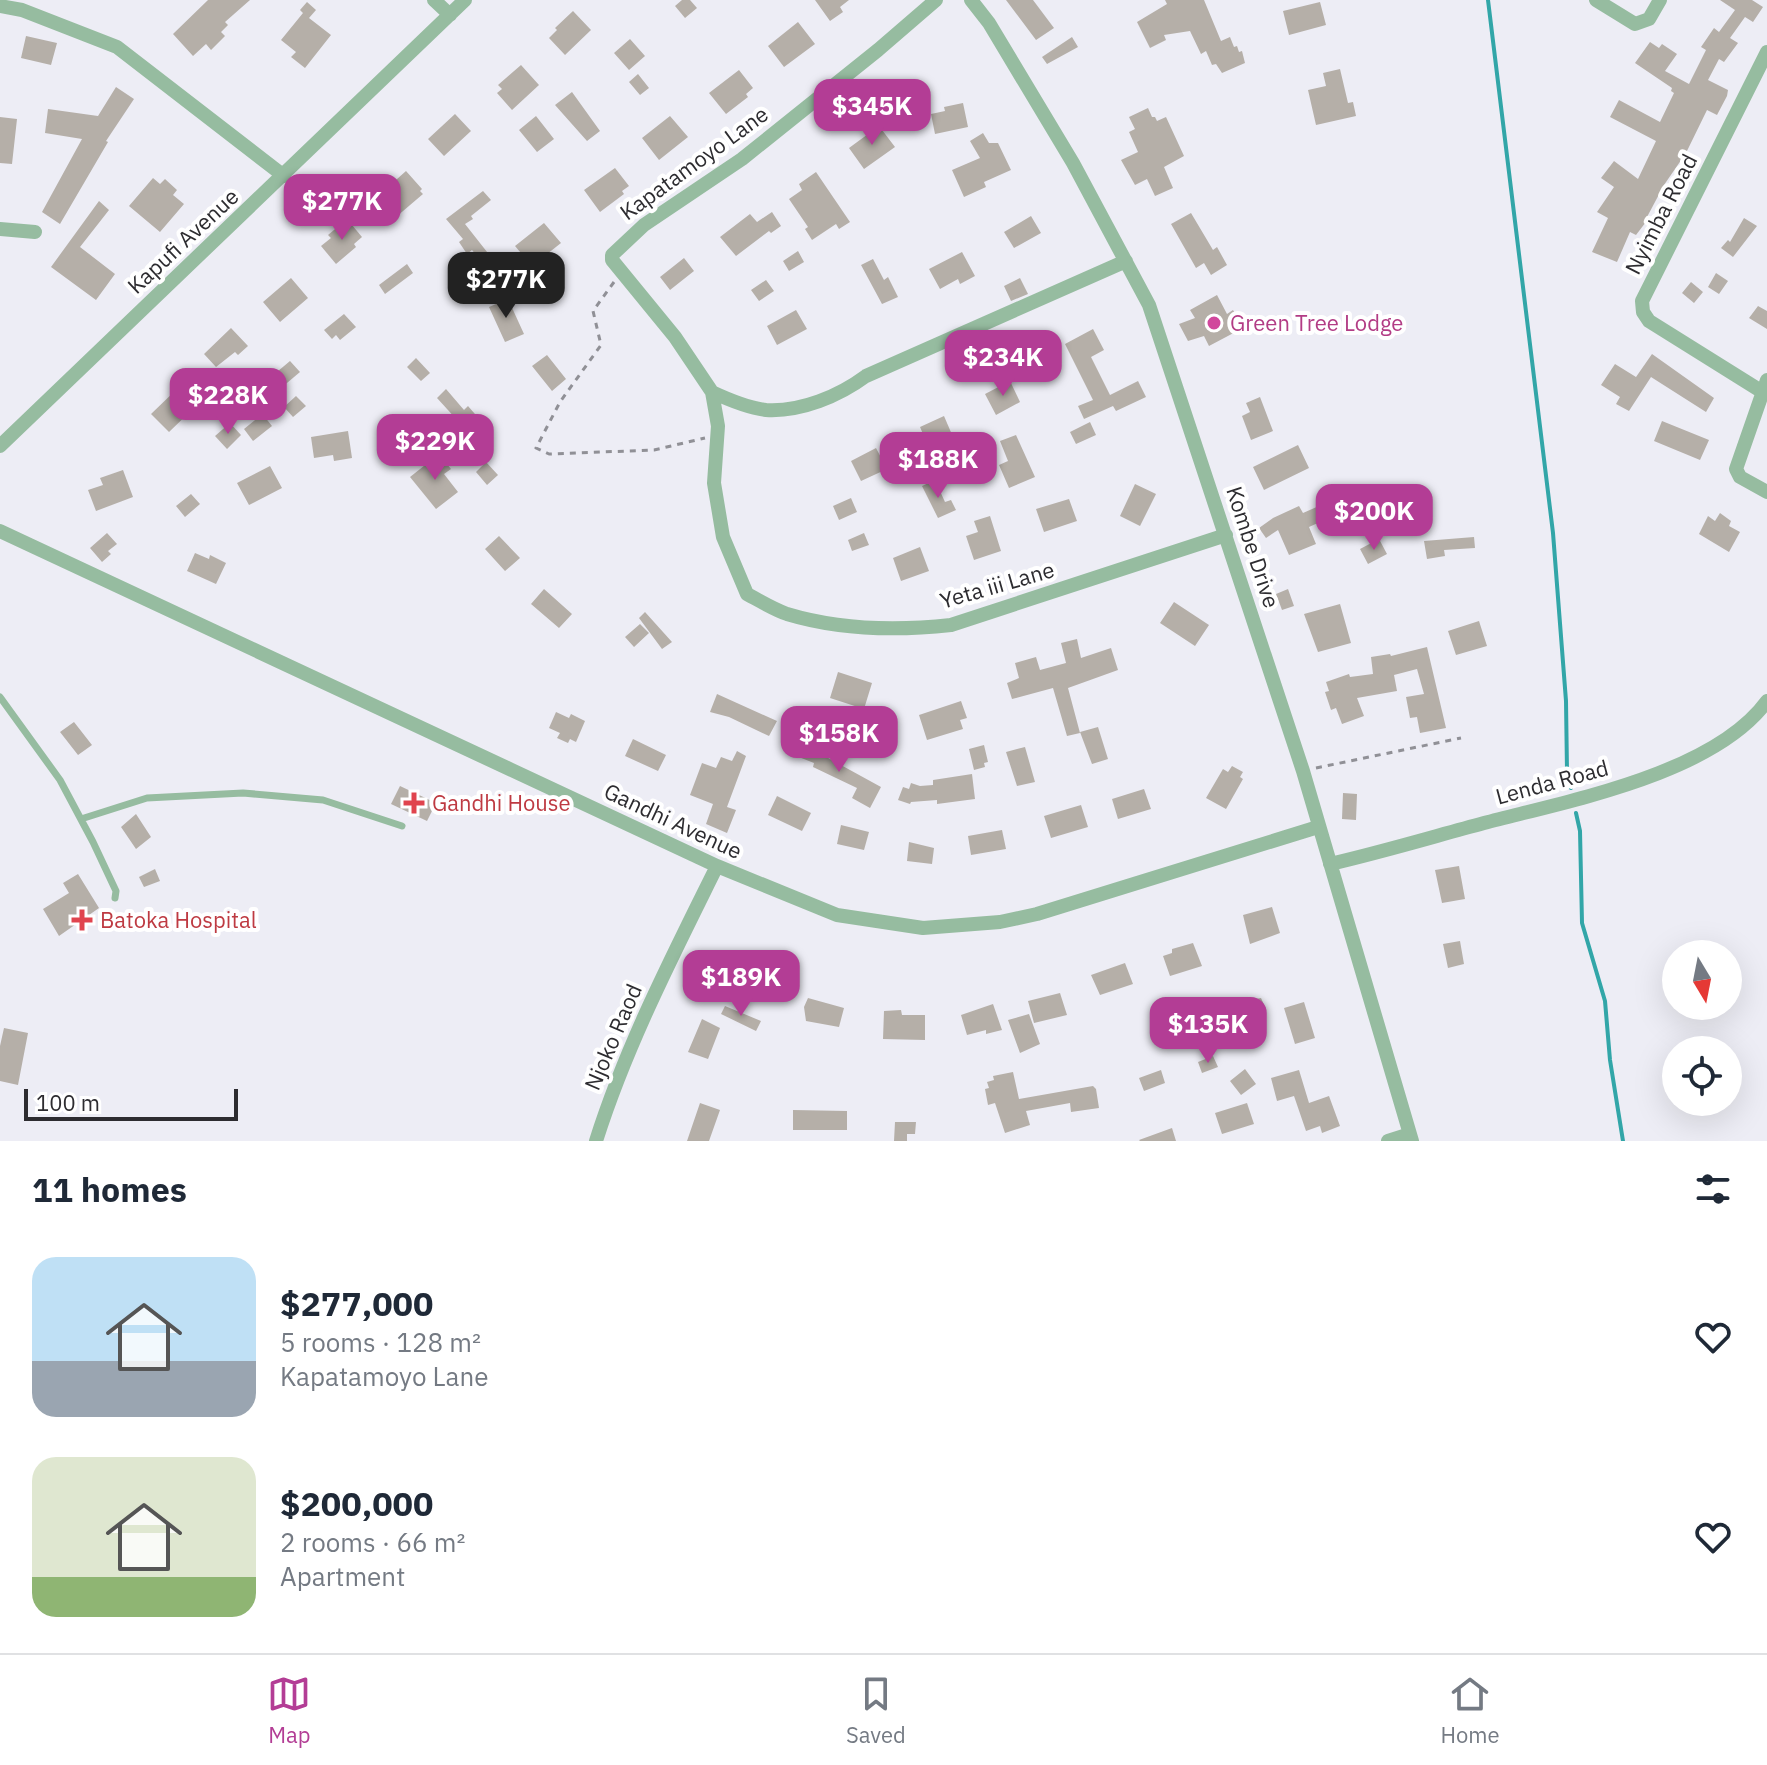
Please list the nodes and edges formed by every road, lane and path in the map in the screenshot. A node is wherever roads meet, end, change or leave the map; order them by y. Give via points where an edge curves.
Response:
1 (434, 0) edge
2 (465, 0) edge
3 (936, 0) edge
4 (971, 0) edge
5 (1596, 0) edge
6 (1660, 0) edge
7 (0, 6) edge
8 (450, 15) junction
9 (1767, 52) edge
10 (284, 176) junction
11 (0, 229) edge
12 (35, 232) dead end
13 (1126, 261) junction
14 (623, 274) junction
15 (1764, 386) edge
16 (712, 392) junction
17 (717, 435) junction
18 (0, 446) edge
19 (1767, 492) edge
20 (0, 531) edge
21 (1226, 535) junction
22 (0, 697) edge
23 (1767, 701) edge
24 (1461, 738) dead end
25 (1303, 771) junction
26 (81, 819) junction
27 (402, 826) dead end
28 (1318, 827) junction
29 (1330, 864) junction
30 (717, 866) junction
31 (115, 898) dead end
32 (1411, 1137) edge
33 (596, 1141) edge
34 (1388, 1141) edge

1 - 8 street
2 - 8 street, Kapufi Avenue
3 - 14 street, Kapatamoyo Lane via 742,159 614,251 612,260
4 - 13 street, Kombe Drive via 1073,163
5 - 6 street via 1635,24 1649,19
7 - 10 street via 117,47
8 - 10 street, Kapufi Avenue
9 - 15 street, Nyimba Road via 1642,301 1649,321 1693,351
10 - 18 street, Kapufi Avenue
11 - 12 street
13 - 16 street via 866,376 836,396 765,410
13 - 21 street, Kombe Drive via 1149,305
14 - 16 street
14 - 17 path via 593,311 601,345 560,402 536,448 549,454 654,450
15 - 19 street via 1736,469 1740,477
16 - 17 street, Yeta iii Lane
17 - 21 street, Yeta iii Lane via 714,483 723,537 747,594 785,613 843,625 951,625
20 - 30 street, Gandhi Avenue
21 - 25 street, Kombe Drive
22 - 26 lane via 60,780
23 - 29 street, Lenda Road via 1726,737 1660,774
24 - 25 path
25 - 28 street, Kombe Drive
26 - 27 lane via 147,798 243,793 323,800
26 - 31 lane
28 - 29 street, Kombe Drive
28 - 30 street, Gandhi Avenue via 1037,914 923,928 837,915
29 - 32 street, Kombe Drive
30 - 33 street, Njoko Raod via 624,1065
32 - 34 street

